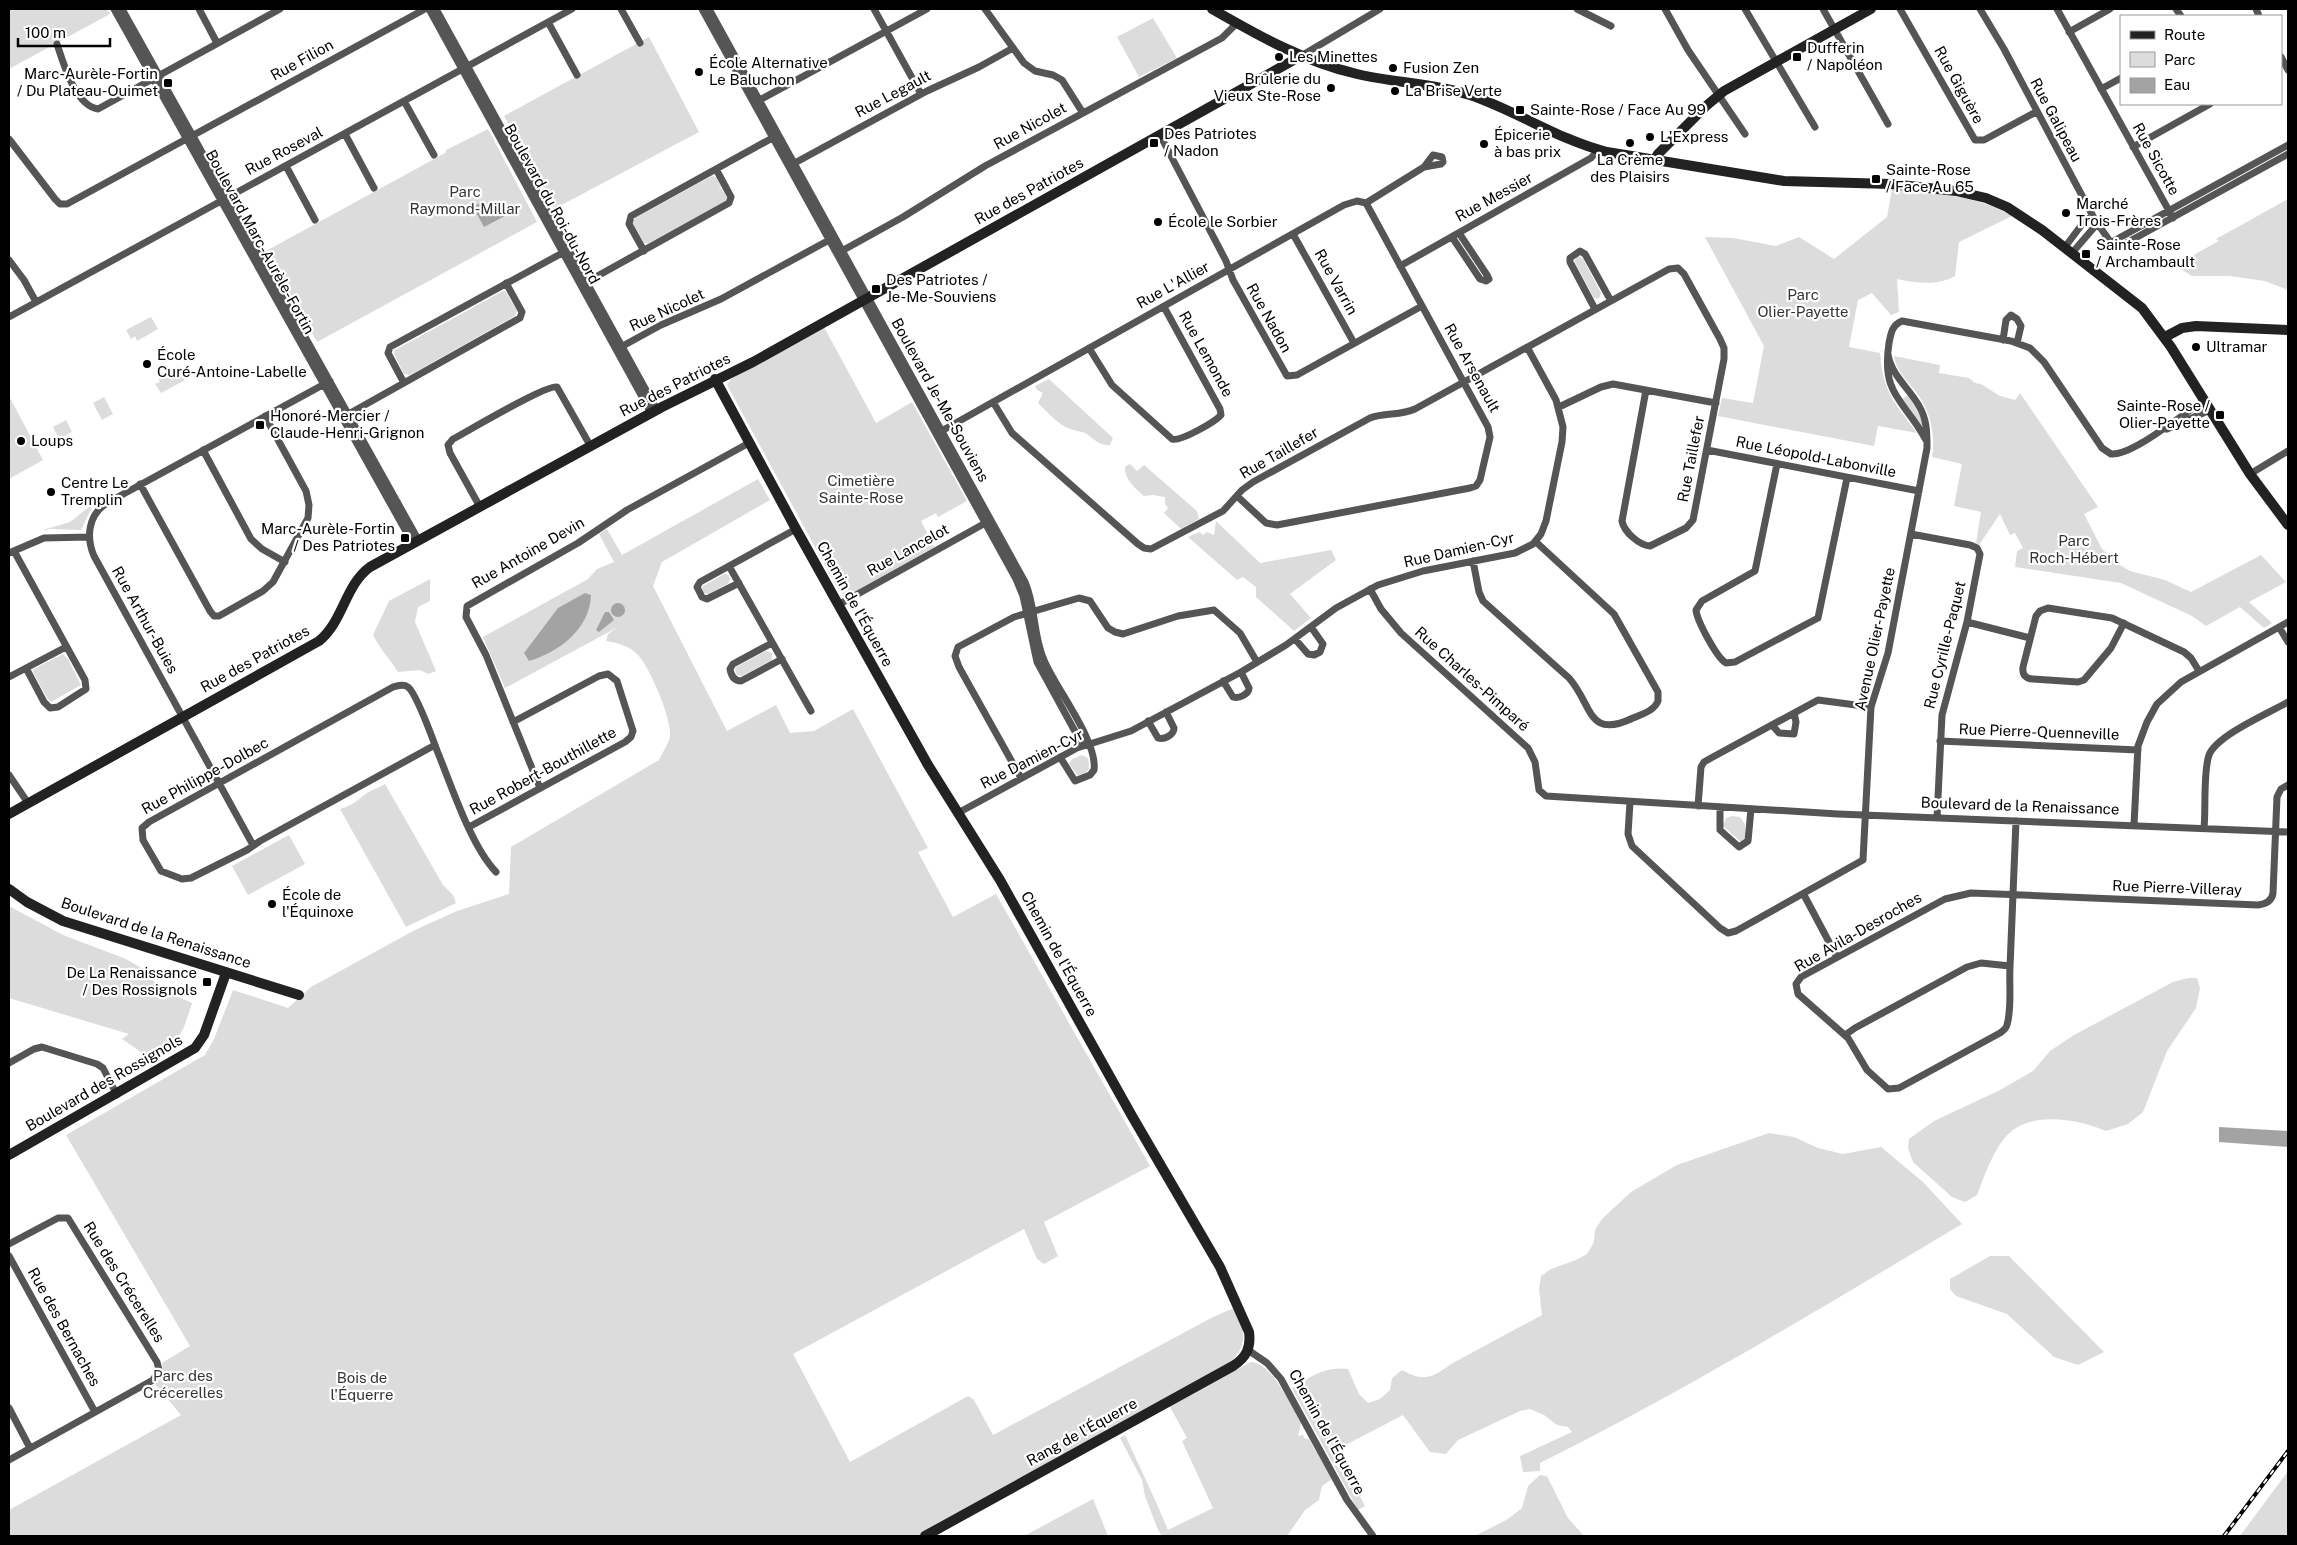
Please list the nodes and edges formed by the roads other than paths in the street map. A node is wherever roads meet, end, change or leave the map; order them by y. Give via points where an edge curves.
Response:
1 (114, 9) edge
2 (122, 9) edge
3 (198, 9) edge
4 (280, 9) edge
5 (425, 9) edge
6 (429, 9) edge
7 (436, 9) edge
8 (572, 9) edge
9 (621, 9) edge
10 (702, 9) edge
11 (709, 9) edge
12 (874, 9) edge
13 (927, 9) edge
14 (985, 9) edge
15 (1212, 9) edge
16 (1380, 9) edge
17 (1576, 9) edge
18 (1665, 9) edge
19 (1745, 9) edge
20 (1823, 9) edge
21 (1871, 9) edge
22 (1900, 9) edge
23 (1980, 9) edge
24 (2056, 9) edge
25 (2110, 9) edge
26 (548, 22) junction
27 (1237, 23) junction
28 (1610, 26) dead end
29 (1834, 29) junction
30 (886, 31) junction
31 (2069, 32) junction
32 (640, 43) dead end
33 (57, 44) dead end
34 (217, 44) junction
35 (1013, 48) junction
36 (1301, 56) junction
37 (2282, 58) edge
38 (1775, 62) junction
39 (465, 67) junction
40 (2288, 70) edge
41 (577, 75) dead end
42 (156, 78) junction
43 (2120, 79) edge
44 (2101, 89) junction
45 (921, 94) junction
46 (1718, 95) junction
47 (404, 101) junction
48 (756, 101) junction
49 (2208, 105) edge
50 (2036, 112) junction
51 (1083, 113) junction
52 (1888, 124) dead end
53 (1814, 127) dead end
54 (345, 134) junction
55 (1745, 134) dead end
56 (1160, 135) junction
57 (775, 136) junction
58 (190, 138) junction
59 (9, 139) edge
60 (2288, 145) edge
61 (2133, 147) junction
62 (1598, 150) junction
63 (2288, 154) edge
64 (434, 155) dead end
65 (1654, 161) junction
66 (2253, 164) junction
67 (791, 165) junction
68 (286, 166) junction
69 (1424, 167) dead end
70 (716, 170) junction
71 (2257, 171) junction
72 (374, 188) dead end
73 (225, 199) junction
74 (1366, 203) junction
75 (2169, 210) junction
76 (2092, 215) junction
77 (2173, 218) junction
78 (315, 220) dead end
79 (2097, 224) junction
80 (1459, 232) junction
81 (1293, 234) junction
82 (1452, 237) junction
83 (832, 239) junction
84 (2110, 243) junction
85 (2068, 250) junction
86 (566, 251) junction
87 (644, 251) junction
88 (839, 252) junction
89 (9, 260) edge
90 (1400, 266) junction
91 (1230, 270) junction
92 (506, 283) junction
93 (584, 284) junction
94 (865, 300) junction
95 (1611, 301) junction
96 (36, 302) junction
97 (1422, 306) junction
98 (1164, 307) junction
99 (1595, 309) junction
100 (9, 317) edge
101 (2288, 330) edge
102 (2165, 338) junction
103 (2003, 340) junction
104 (2017, 342) junction
105 (1354, 343) junction
106 (1527, 347) junction
107 (619, 348) junction
108 (1089, 348) junction
109 (1888, 354) junction
110 (715, 379) junction
111 (327, 382) junction
112 (404, 383) junction
113 (1464, 383) junction
114 (1646, 390) junction
115 (993, 402) junction
116 (1716, 403) junction
117 (2207, 406) junction
118 (1559, 408) junction
119 (654, 411) junction
120 (265, 416) junction
121 (345, 416) junction
122 (939, 432) junction
123 (2159, 432) junction
124 (1927, 442) junction
125 (749, 443) junction
126 (591, 447) junction
127 (203, 450) junction
128 (1707, 450) junction
129 (2288, 451) edge
130 (1777, 464) junction
131 (2250, 474) junction
132 (1847, 478) junction
133 (140, 484) junction
134 (1919, 491) junction
135 (1237, 496) junction
136 (480, 507) junction
137 (988, 522) junction
138 (2288, 525) edge
139 (796, 529) junction
140 (1911, 534) junction
141 (89, 537) junction
142 (416, 542) junction
143 (1536, 542) junction
144 (11, 552) edge
145 (1473, 561) junction
146 (284, 562) junction
147 (730, 566) junction
148 (739, 583) junction
149 (1370, 589) junction
150 (838, 605) junction
151 (1030, 613) junction
152 (1967, 622) junction
153 (2288, 622) edge
154 (2124, 623) junction
155 (1311, 627) junction
156 (2279, 627) junction
157 (2030, 638) junction
158 (1295, 639) junction
159 (2288, 642) edge
160 (772, 643) junction
161 (66, 647) junction
162 (782, 659) junction
163 (1258, 662) junction
164 (26, 668) junction
165 (2199, 671) junction
166 (1241, 672) junction
167 (9, 677) edge
168 (1223, 681) junction
169 (2288, 702) edge
170 (1871, 706) junction
171 (811, 711) dead end
172 (1166, 712) junction
173 (1794, 713) junction
174 (182, 717) junction
175 (513, 722) junction
176 (1148, 722) junction
177 (1772, 724) junction
178 (1940, 741) junction
179 (1086, 745) junction
180 (435, 746) junction
181 (2138, 750) junction
182 (1060, 757) junction
183 (9, 775) edge
184 (1021, 778) junction
185 (219, 784) junction
186 (2288, 785) edge
187 (540, 788) junction
188 (1541, 794) joint
189 (1630, 802) junction
190 (28, 803) junction
191 (1698, 806) junction
192 (1720, 807) junction
193 (1751, 809) junction
194 (958, 813) junction
195 (9, 814) edge
196 (1867, 815) junction
197 (1936, 818) junction
198 (2016, 821) junction
199 (2134, 825) junction
200 (469, 827) junction
201 (2204, 828) junction
202 (2275, 831) junction
203 (2288, 832) edge
204 (253, 845) junction
205 (496, 872) dead end
206 (9, 889) edge
207 (1804, 894) junction
208 (2013, 895) junction
209 (1837, 957) junction
210 (2010, 966) junction
211 (226, 973) junction
212 (299, 995) dead end
213 (1845, 1036) junction
214 (9, 1063) edge
215 (117, 1095) junction
216 (9, 1155) edge
217 (9, 1244) edge
218 (9, 1256) edge
219 (1248, 1350) junction
220 (9, 1408) edge
221 (95, 1412) junction
222 (30, 1448) junction
223 (9, 1460) edge
224 (925, 1536) edge
225 (1373, 1536) edge

1 - 42 street, Boulevard Marc-Aurèle-Fortin
2 - 42 street, Boulevard Marc-Aurèle-Fortin
3 - 34 street
4 - 34 street
5 - 58 street, Rue Filion
6 - 39 street, Boulevard du Roi-du-Nord
7 - 39 street, Boulevard du Roi-du-Nord
8 - 26 street, Rue Roseval
9 - 32 street
10 - 48 street, Boulevard Je-Me-Souviens
11 - 48 street, Boulevard Je-Me-Souviens
12 - 30 street
13 - 30 street
14 - 35 street
15 - 27 street
16 - 36 street, Rue des Patriotes
17 - 28 street
18 - 46 street
19 - 38 street
20 - 29 street
21 - 29 street
22 - 50 street, Rue Giguère via 1975,140 1984,140
23 - 50 street, Rue Galipeau
24 - 31 street, Rue Sicotte
25 - 31 street
26 - 39 street, Rue Roseval
26 - 41 street
27 - 36 street
27 - 51 street, Rue Nicolet via 1225,36
29 - 38 street
29 - 52 street
30 - 45 street
30 - 48 street
31 - 44 street, Rue Sicotte
33 - 42 street via 70,80 93,108 102,107
34 - 42 street
35 - 45 street, Rue Legault
35 - 51 street via 1032,70 1062,80
36 - 56 street, Rue des Patriotes
36 - 62 street via 1355,74 1461,92
37 - 40 street
38 - 46 street
38 - 53 street
39 - 47 street, Rue Roseval
39 - 86 street, Boulevard du Roi-du-Nord
42 - 58 street, Boulevard Marc-Aurèle-Fortin
43 - 44 street
44 - 61 street, Rue Sicotte
45 - 67 street, Rue Legault
46 - 55 street
46 - 65 street
47 - 54 street, Rue Roseval
47 - 64 street
48 - 57 street, Boulevard Je-Me-Souviens
49 - 61 street
50 - 76 street, Rue Galipeau
51 - 88 street, Rue Nicolet via 981,168
54 - 68 street, Rue Roseval
54 - 72 street
56 - 91 street, Rue Nadon
56 - 94 street, Rue des Patriotes
57 - 67 street, Boulevard Je-Me-Souviens
57 - 70 street
58 - 59 street, Rue Filion via 63,205
58 - 73 street, Boulevard Marc-Aurèle-Fortin
60 - 66 street
61 - 75 street, Rue Sicotte
62 - 65 street
62 - 80 street, Rue Messier via 1592,158
63 - 71 street
65 - 85 street via 1784,181 1891,184 1965,193 2007,207
66 - 71 street
66 - 75 street
67 - 83 street, Boulevard Je-Me-Souviens
68 - 73 street, Rue Roseval
68 - 78 street
69 - 74 street, Rue L'Allier
70 - 87 street via 730,202
70 - 87 street via 630,217 629,224
71 - 77 street
73 - 96 street, Rue Roseval
73 - 111 street, Boulevard Marc-Aurèle-Fortin
74 - 81 street, Rue L'Allier via 1358,201 1344,205
74 - 90 street, Rue Arsenault
75 - 77 street, Rue Sicotte
75 - 84 street
76 - 79 street, Rue Galipeau
76 - 85 street via 2083,223
77 - 84 street via 2118,248
79 - 84 street, Rue Galipeau
79 - 85 street
80 - 82 street, Rue Messier
80 - 82 street via 1489,279 1480,279
81 - 91 street, Rue L'Allier
81 - 105 street, Rue Varrin
82 - 90 street, Rue Messier
83 - 88 street, Boulevard Je-Me-Souviens
83 - 107 street, Rue Nicolet via 721,299 661,325
85 - 102 street via 2135,301
86 - 92 street
86 - 93 street, Boulevard du Roi-du-Nord
87 - 93 street
88 - 94 street, Boulevard Je-Me-Souviens
89 - 96 street
90 - 97 street, Rue Arsenault
91 - 98 street, Rue L'Allier
91 - 105 street, Rue Nadon via 1288,376 1297,375
92 - 112 street via 521,310 520,318
92 - 112 street via 390,347 388,353
93 - 107 street, Boulevard du Roi-du-Nord
94 - 110 street, Rue des Patriotes via 751,363
94 - 122 street, Boulevard Je-Me-Souviens
95 - 99 street, Rue Taillefer
95 - 99 street via 1585,254 1574,254 1570,262
95 - 116 street, Rue Taillefer via 1669,269 1681,269 1724,348
96 - 100 street, Rue Roseval
97 - 105 street, Rue Nadon
97 - 113 street, Rue Arsenault
98 - 108 street, Rue L'Allier
98 - 108 street, Rue Lemonde via 1220,409 1221,415 1216,420 1178,440 1172,439 1112,385
99 - 106 street, Rue Taillefer
101 - 102 street via 2196,326 2182,328
102 - 117 street
103 - 104 street
103 - 104 street via 2006,320 2011,316 2021,326
103 - 109 street via 1902,321 1893,327
104 - 123 street via 2041,358 2109,454 2122,453
106 - 113 street, Rue Taillefer
106 - 118 street, Rue Damien-Cyr
107 - 119 street, Boulevard du Roi-du-Nord
108 - 115 street, Rue L'Allier
109 - 124 street, Avenue Olier-Payette via 1894,372 1923,414
109 - 124 street via 1887,371 1893,392
110 - 119 street, Rue des Patriotes
110 - 125 street, Chemin de l'Équerre
111 - 120 street
111 - 121 street, Boulevard Marc-Aurèle-Fortin
112 - 121 street
113 - 135 street, Rue Taillefer via 1409,412 1370,418 1253,482
113 - 135 street, Rue Arsenault via 1490,434 1481,478 1474,487 1277,526 1264,522
114 - 116 street
114 - 118 street via 1607,385
114 - 128 street, Rue Taillefer via 1622,521 1625,528 1643,544 1655,545 1691,522
115 - 122 street, Rue L'Allier
115 - 135 street, Rue Taillefer via 1012,433 1144,548 1162,545 1223,511
116 - 128 street, Rue Taillefer
117 - 123 street
117 - 123 street
117 - 131 street
118 - 143 street, Rue Damien-Cyr via 1562,442 1546,521
119 - 126 street, Rue des Patriotes
120 - 127 street
120 - 146 street via 309,502 307,521
121 - 142 street, Boulevard Marc-Aurèle-Fortin
122 - 137 street, Boulevard Je-Me-Souviens
124 - 134 street, Avenue Olier-Payette
125 - 139 street, Chemin de l'Équerre
125 - 175 street, Rue Antoine Devin via 627,510 578,543 468,604 466,617 486,655
126 - 136 street, Rue des Patriotes
126 - 136 street via 558,388 551,386 533,395 449,444 450,453
127 - 133 street
127 - 146 street via 253,541
128 - 130 street, Rue Léopold-Labonville
129 - 131 street
130 - 132 street, Rue Léopold-Labonville
130 - 132 street via 1755,571 1702,601 1696,610 1719,657 1726,663 1735,662 1818,618
131 - 138 street
132 - 134 street, Rue Léopold-Labonville
133 - 141 street via 100,508
133 - 146 street via 214,616 266,589
134 - 140 street, Avenue Olier-Payette
136 - 142 street, Rue des Patriotes
137 - 150 street, Rue Lancelot
137 - 151 street, Boulevard Je-Me-Souviens via 1025,582
139 - 147 street
139 - 150 street, Chemin de l'Équerre
140 - 152 street, Rue Cyrille-Paquet via 1970,545 1978,550 1979,564
140 - 170 street, Avenue Olier-Payette via 1888,653
141 - 144 street via 44,538
141 - 174 street, Rue Arthur-Buies via 94,556
142 - 174 street, Rue des Patriotes via 362,574 332,627 319,641
143 - 145 street, Rue Damien-Cyr via 1519,552
143 - 145 street via 1615,616 1658,692 1658,701 1653,708 1615,726 1605,726 1596,721 1569,678 1483,601
144 - 161 street
145 - 149 street, Rue Damien-Cyr via 1410,574
147 - 148 street
147 - 148 street via 700,582 698,591 708,599
148 - 160 street
149 - 155 street, Rue Damien-Cyr
149 - 188 street, Rue Charles-Pimparé via 1381,609 1401,633 1528,748 1535,759
150 - 194 street, Chemin de l'Équerre
151 - 163 street via 1084,598 1093,604 1110,630 1123,634 1178,616 1214,610 1238,630
151 - 179 street, Boulevard Je-Me-Souviens via 1044,661
151 - 184 street via 1014,617 961,646 955,656
152 - 157 street
152 - 178 street, Rue Cyrille-Paquet via 1945,702
153 - 156 street
154 - 157 street via 2108,617 2046,608 2037,614
154 - 157 street via 2111,648 2089,676 2080,682 2026,677 2023,667
154 - 165 street via 2184,652
155 - 158 street, Rue Damien-Cyr
155 - 158 street via 1323,644 1320,652 1309,655
156 - 159 street
156 - 165 street
158 - 163 street, Rue Damien-Cyr
160 - 162 street
160 - 162 street via 733,664 730,669 732,675 741,681
161 - 164 street
161 - 164 street via 87,687 58,707 46,705
162 - 171 street
163 - 166 street, Rue Damien-Cyr
164 - 167 street
165 - 181 street via 2174,687 2158,704 2144,727
166 - 168 street, Rue Damien-Cyr
166 - 168 street via 1249,686 1247,693 1235,698
168 - 172 street, Rue Damien-Cyr
169 - 201 street via 2214,747 2208,760
170 - 173 street via 1822,699
170 - 196 street, Avenue Olier-Payette
172 - 176 street, Rue Damien-Cyr
172 - 176 street via 1174,727 1172,734 1158,738
173 - 177 street
173 - 177 street via 1794,734 1779,734
174 - 185 street, Rue Arthur-Buies
174 - 190 street, Rue des Patriotes
175 - 187 street, Rue Antoine Devin
175 - 187 street, Rue Robert-Bouthillette via 600,675 611,675 618,683 633,726 631,737
176 - 179 street, Rue Damien-Cyr via 1122,735
177 - 191 street via 1703,764
178 - 181 street, Rue Pierre-Quenneville
178 - 197 street, Rue Cyrille-Paquet
179 - 182 street, Rue Damien-Cyr
179 - 182 street, Boulevard Je-Me-Souviens via 1094,770 1080,780 1072,779
180 - 185 street, Rue Philippe-Dolbec via 411,691 405,686 397,686
180 - 200 street, Rue Philippe-Dolbec
180 - 204 street, Rue Philippe-Dolbec
181 - 199 street
182 - 184 street, Rue Damien-Cyr
183 - 190 street
184 - 194 street, Rue Damien-Cyr
185 - 204 street, Rue Arthur-Buies
185 - 204 street, Rue Philippe-Dolbec via 145,825 141,833 144,843 161,872 184,879 197,876
186 - 202 street, Rue Pierre-Villeray via 2278,794
187 - 200 street, Rue Robert-Bouthillette
188 - 189 street, Boulevard de la Renaissance
189 - 191 street, Boulevard de la Renaissance
189 - 207 street via 1628,832 1631,844 1723,931 1736,931
190 - 195 street, Rue des Patriotes
191 - 192 street, Boulevard de la Renaissance
192 - 193 street, Boulevard de la Renaissance
192 - 193 street via 1720,830 1739,847 1748,841
193 - 196 street, Boulevard de la Renaissance
194 - 219 street, Chemin de l'Équerre via 1000,880 1220,1267 1248,1328
196 - 197 street, Boulevard de la Renaissance
196 - 207 street, Avenue Olier-Payette via 1862,862
197 - 198 street, Boulevard de la Renaissance
198 - 199 street, Boulevard de la Renaissance
198 - 208 street
199 - 201 street, Boulevard de la Renaissance
200 - 205 street, Rue Philippe-Dolbec
201 - 202 street, Boulevard de la Renaissance
202 - 203 street, Boulevard de la Renaissance
202 - 208 street, Rue Pierre-Villeray via 2272,896 2263,904
206 - 211 street, Boulevard de la Renaissance via 63,921
207 - 209 street
208 - 209 street, Rue Avila-Desroches via 1971,893 1948,898
208 - 210 street, Rue Avila-Desroches
209 - 213 street, Rue Avila-Desroches via 1801,977 1796,988
210 - 213 street via 1981,963 1967,967
210 - 213 street, Rue Avila-Desroches via 2008,1023 2004,1030 1897,1089 1888,1089 1872,1075
211 - 212 street, Boulevard de la Renaissance
211 - 215 street, Boulevard des Rossignols via 200,1043
214 - 215 street via 36,1048 47,1048 103,1068
215 - 216 street, Boulevard des Rossignols
217 - 221 street, Rue des Crécerelles via 58,1218 68,1218 158,1364 159,1372 154,1379
218 - 221 street, Rue des Bernaches
219 - 224 street, Rang de l'Équerre via 1243,1359 1227,1370
219 - 225 street, Chemin de l'Équerre via 1267,1362 1285,1384 1347,1500
220 - 222 street
221 - 222 street, Rue des Crécerelles
222 - 223 street, Rue des Crécerelles

